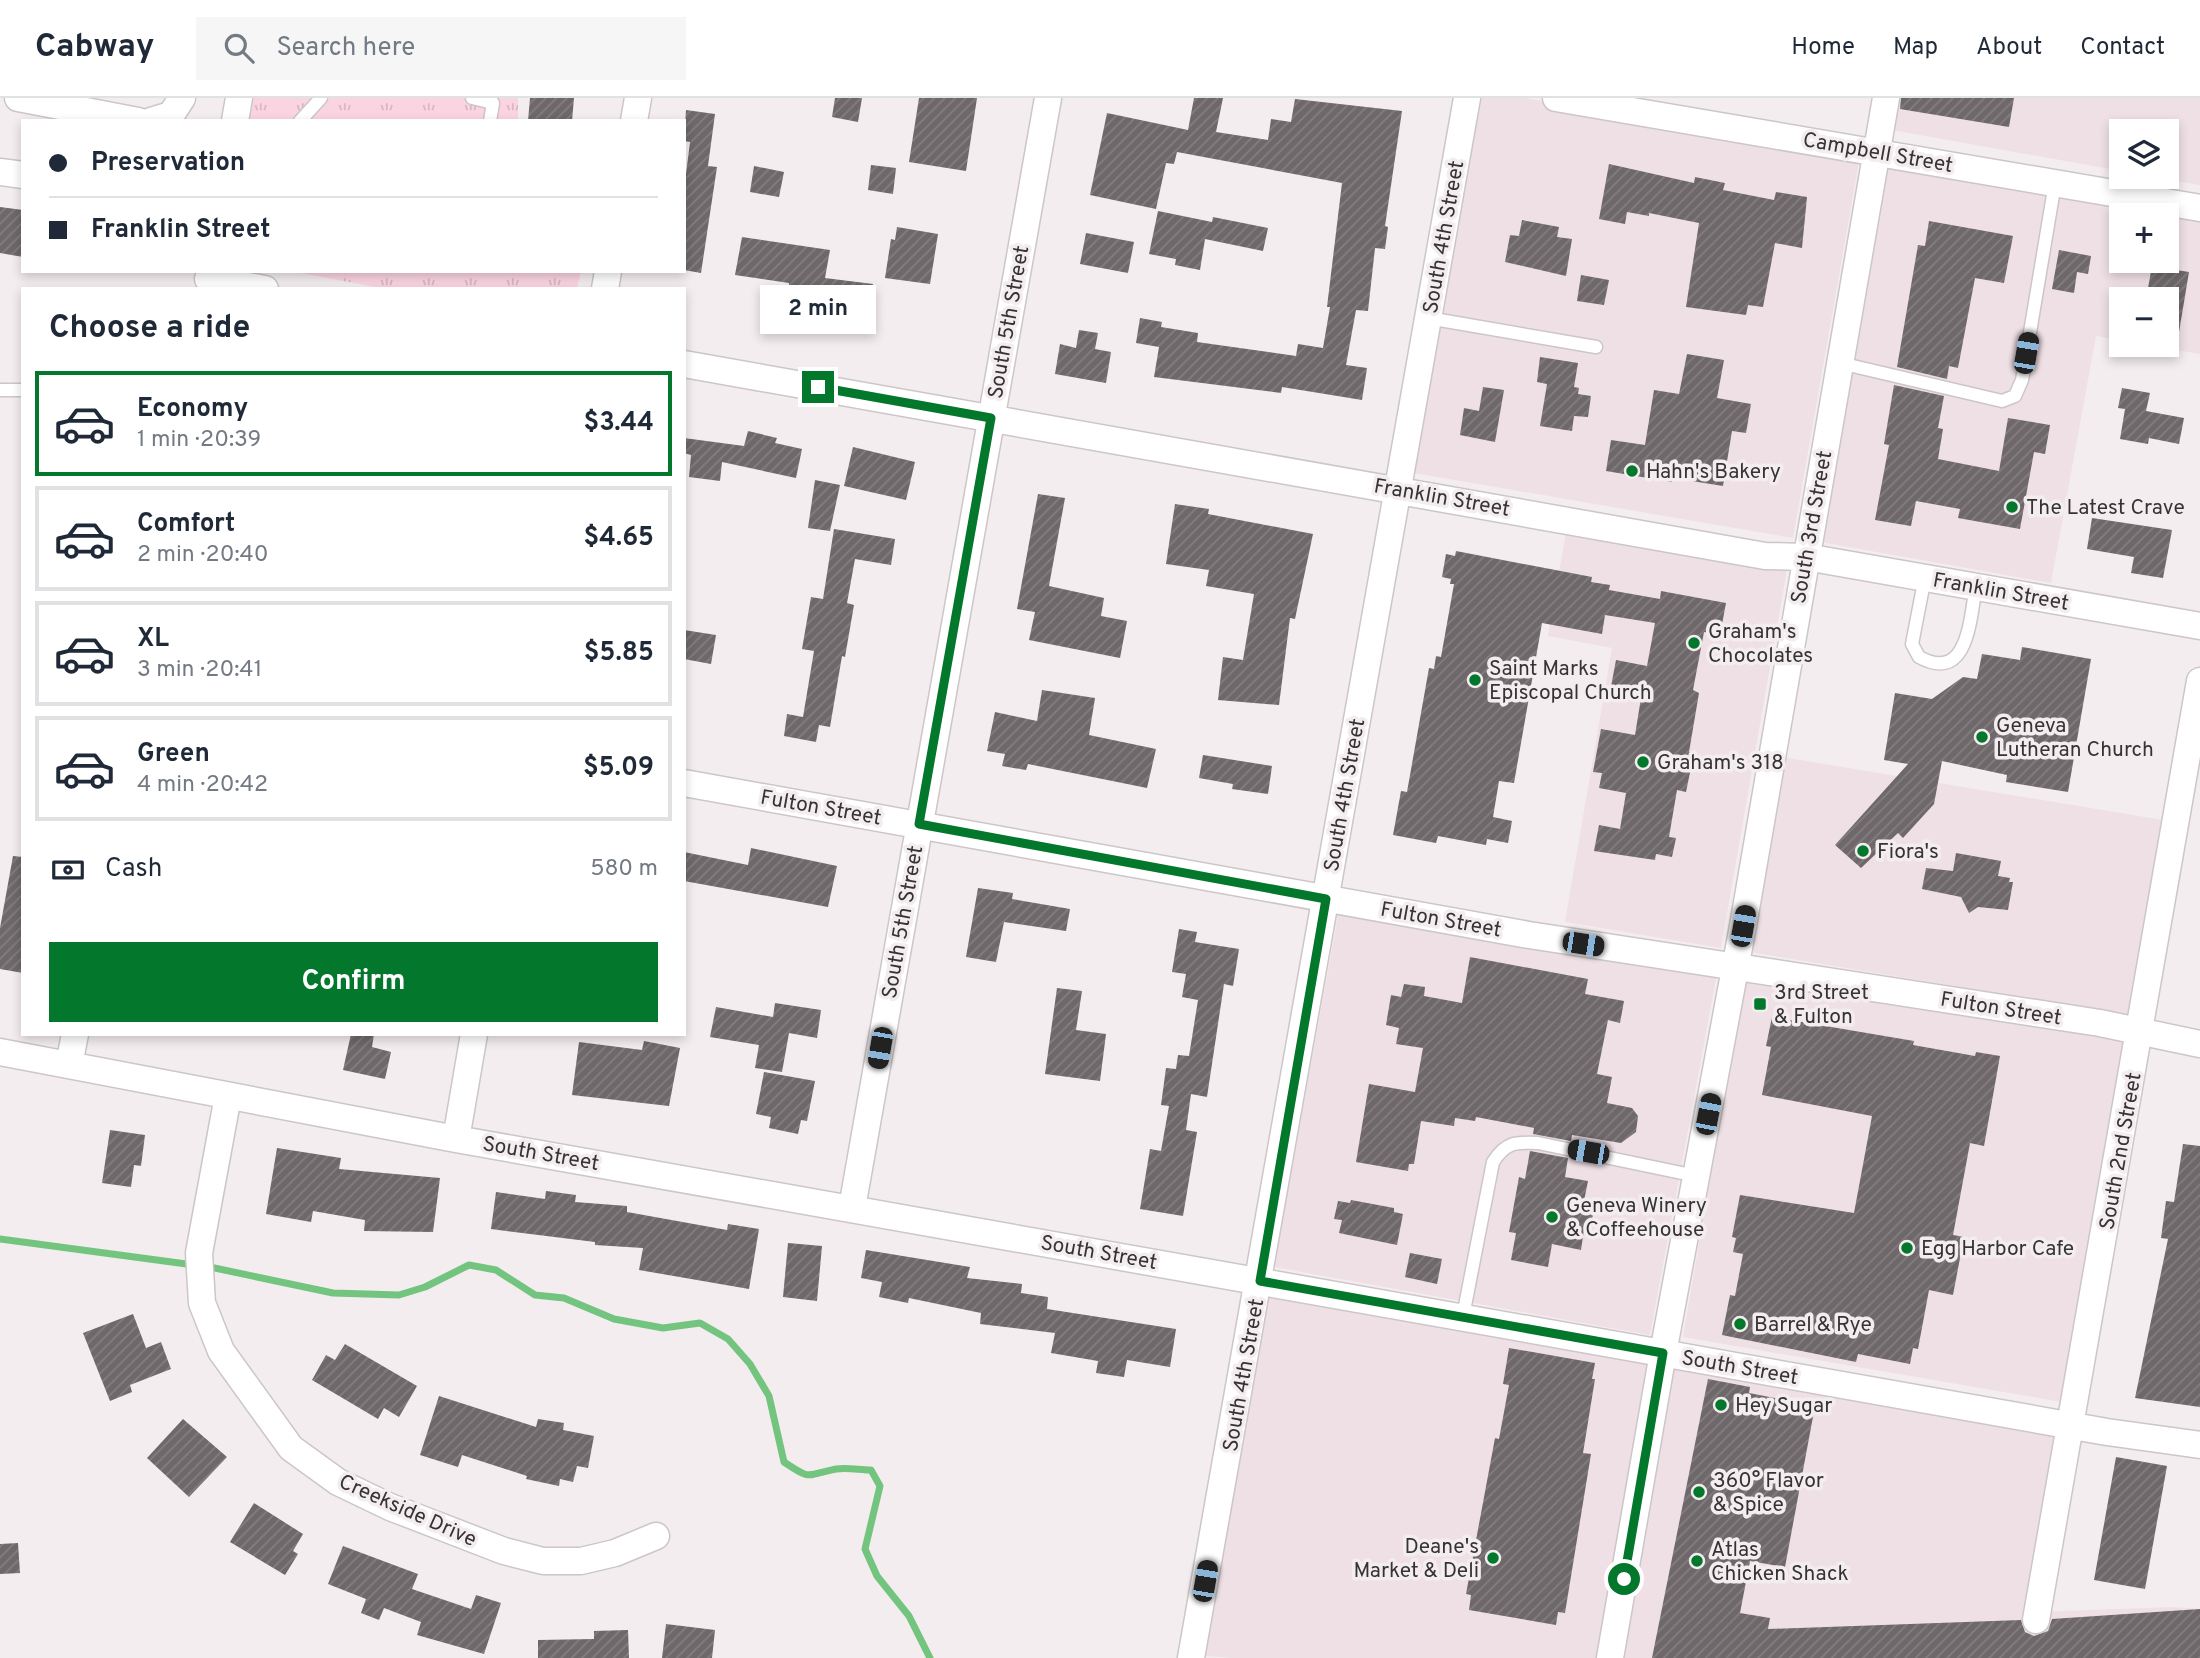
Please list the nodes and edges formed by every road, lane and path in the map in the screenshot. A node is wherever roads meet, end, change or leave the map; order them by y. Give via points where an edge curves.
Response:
1 (18, 98) edge
2 (182, 98) edge
3 (239, 98) edge
4 (321, 98) edge
5 (472, 98) edge
6 (638, 98) edge
7 (1048, 98) edge
8 (1467, 98) edge
9 (1556, 98) edge
10 (1886, 98) edge
11 (1606, 102) edge
12 (128, 119) edge
13 (159, 119) edge
14 (235, 119) edge
15 (302, 119) edge
16 (490, 119) edge
17 (634, 119) edge
18 (1877, 151) junction
19 (0, 172) edge
20 (21, 175) edge
21 (2055, 183) junction
22 (2200, 208) edge
23 (208, 280) edge
24 (252, 287) edge
25 (1428, 318) junction
26 (1596, 347) dead end
27 (1840, 363) junction
28 (686, 364) edge
29 (0, 390) edge
30 (21, 390) edge
31 (991, 418) junction
32 (1398, 489) junction
33 (1806, 557) junction
34 (1924, 577) junction
35 (1976, 586) junction
36 (2200, 626) edge
37 (2200, 681) edge
38 (686, 783) edge
39 (919, 824) junction
40 (1326, 899) junction
41 (1735, 967) junction
42 (2141, 1032) junction
43 (75, 1036) edge
44 (474, 1036) edge
45 (2200, 1045) edge
46 (0, 1052) edge
47 (69, 1065) junction
48 (228, 1096) junction
49 (456, 1139) junction
50 (1696, 1176) junction
51 (852, 1208) junction
52 (1260, 1281) junction
53 (1464, 1316) junction
54 (1663, 1353) junction
55 (2072, 1426) junction
56 (2200, 1445) edge
57 (656, 1536) dead end
58 (2036, 1620) dead end
59 (1191, 1658) edge
60 (1610, 1658) edge

1 - 12 street
2 - 13 street via 172,116
3 - 14 street
4 - 15 lane
5 - 16 lane via 493,103
6 - 17 street
7 - 31 street, South 5th Street
8 - 25 street, South 4th Street
9 - 11 street, Campbell Street
10 - 18 street, South 3rd Street
11 - 18 street, Campbell Street
18 - 21 street, Campbell Street
18 - 27 street, South 3rd Street
19 - 20 street
21 - 22 street, Campbell Street
21 - 27 lane via 2022,380 2015,396 2002,401
23 - 24 street
25 - 26 lane
25 - 32 street, South 4th Street
27 - 33 street, South 3rd Street
28 - 31 street, Franklin Street
29 - 30 lane
31 - 32 street, Franklin Street
31 - 39 street, South 5th Street
32 - 33 street, Franklin Street via 1765,556
32 - 40 street, South 4th Street
33 - 34 street, Franklin Street
33 - 41 street, South 3rd Street
34 - 35 street, Franklin Street
34 - 35 lane via 1912,645 1919,657 1937,663 1958,656 1964,647
35 - 36 street, Franklin Street
37 - 42 street, South 2nd Street
38 - 39 street, Fulton Street
39 - 40 street, Fulton Street
39 - 51 street, South 5th Street
40 - 41 street, Fulton Street
40 - 52 street, South 4th Street
41 - 42 street, Fulton Street
41 - 50 street, South 3rd Street
42 - 45 street, Fulton Street
42 - 55 street, South 2nd Street
43 - 47 street
44 - 49 street
46 - 47 street, South Street
47 - 48 street, South Street
48 - 49 street, South Street
48 - 57 street, Creekside Drive via 199,1253 202,1303 221,1351 291,1448 338,1482 390,1507 543,1562 581,1562
49 - 51 street, South Street
50 - 53 lane via 1538,1143 1503,1147 1493,1162
50 - 54 street, South 3rd Street
51 - 52 street, South Street
52 - 53 street, South Street
52 - 59 street, South 4th Street
53 - 54 street, South Street
54 - 55 street, South Street
54 - 60 street, South 3rd Street
55 - 56 street, South Street
55 - 58 street, South 2nd Street

